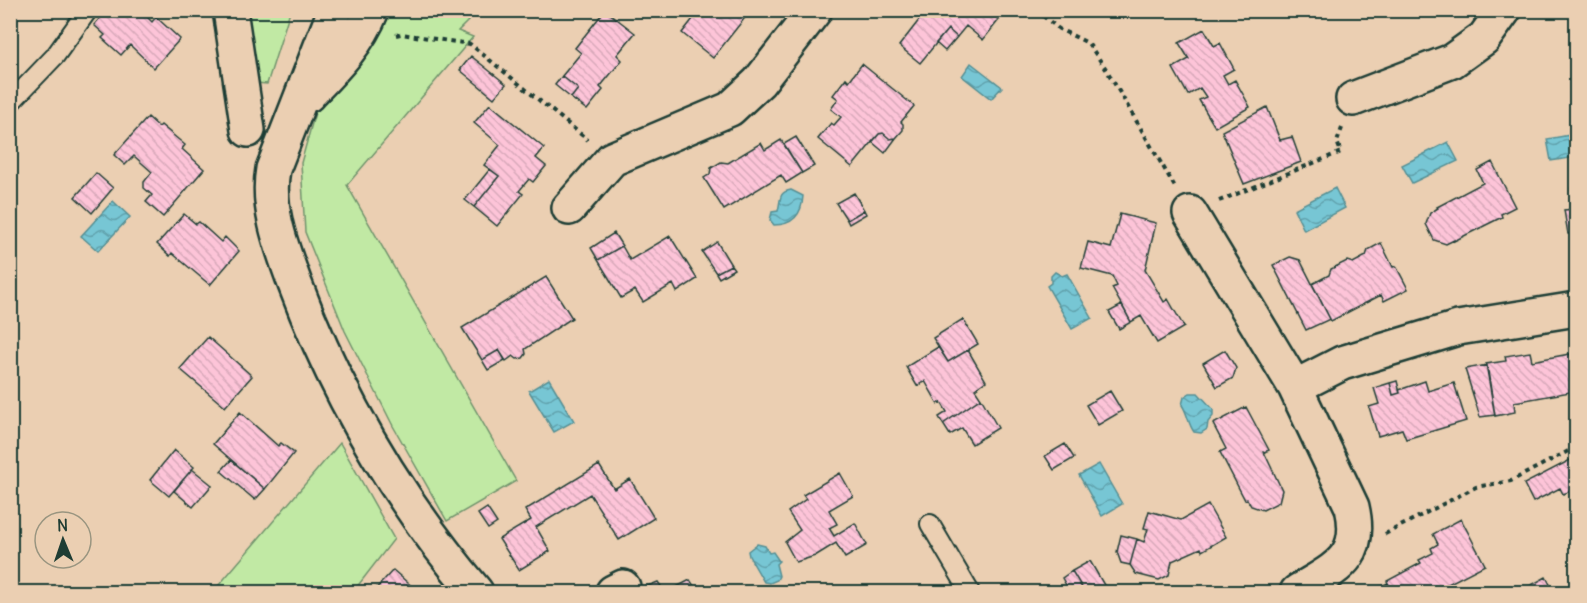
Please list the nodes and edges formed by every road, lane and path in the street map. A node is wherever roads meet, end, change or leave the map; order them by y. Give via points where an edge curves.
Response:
1 (88, 10) edge
2 (230, 10) edge
3 (335, 10) edge
4 (815, 10) edge
5 (1036, 10) edge
6 (1504, 10) edge
7 (369, 19) edge
8 (1353, 99) joint
9 (10, 103) edge
10 (298, 105) junction
11 (248, 130) dead end
12 (612, 159) junction
13 (569, 208) dead end
14 (1190, 213) junction
15 (1576, 309) edge
16 (1295, 387) junction
17 (1576, 447) edge
18 (930, 524) dead end
19 (1355, 539) junction
20 (476, 592) edge
21 (970, 592) edge
22 (1297, 592) edge

1 - 9 lane via 55,56
2 - 11 street
3 - 10 street
4 - 12 street via 759,82 729,109
5 - 14 path via 1059,29 1088,43
6 - 8 street via 1484,38 1452,61
7 - 10 street via 344,58
7 - 12 path via 385,38 401,34 470,44
8 - 14 path via 1337,142 1341,152
10 - 20 street via 270,183 274,216 290,269 352,409 383,463
12 - 13 street
14 - 16 street
15 - 16 street via 1458,327 1342,363
16 - 19 street via 1352,507
17 - 19 path via 1511,481 1476,487 1377,538
18 - 21 lane
19 - 22 street via 1349,554 1338,565

